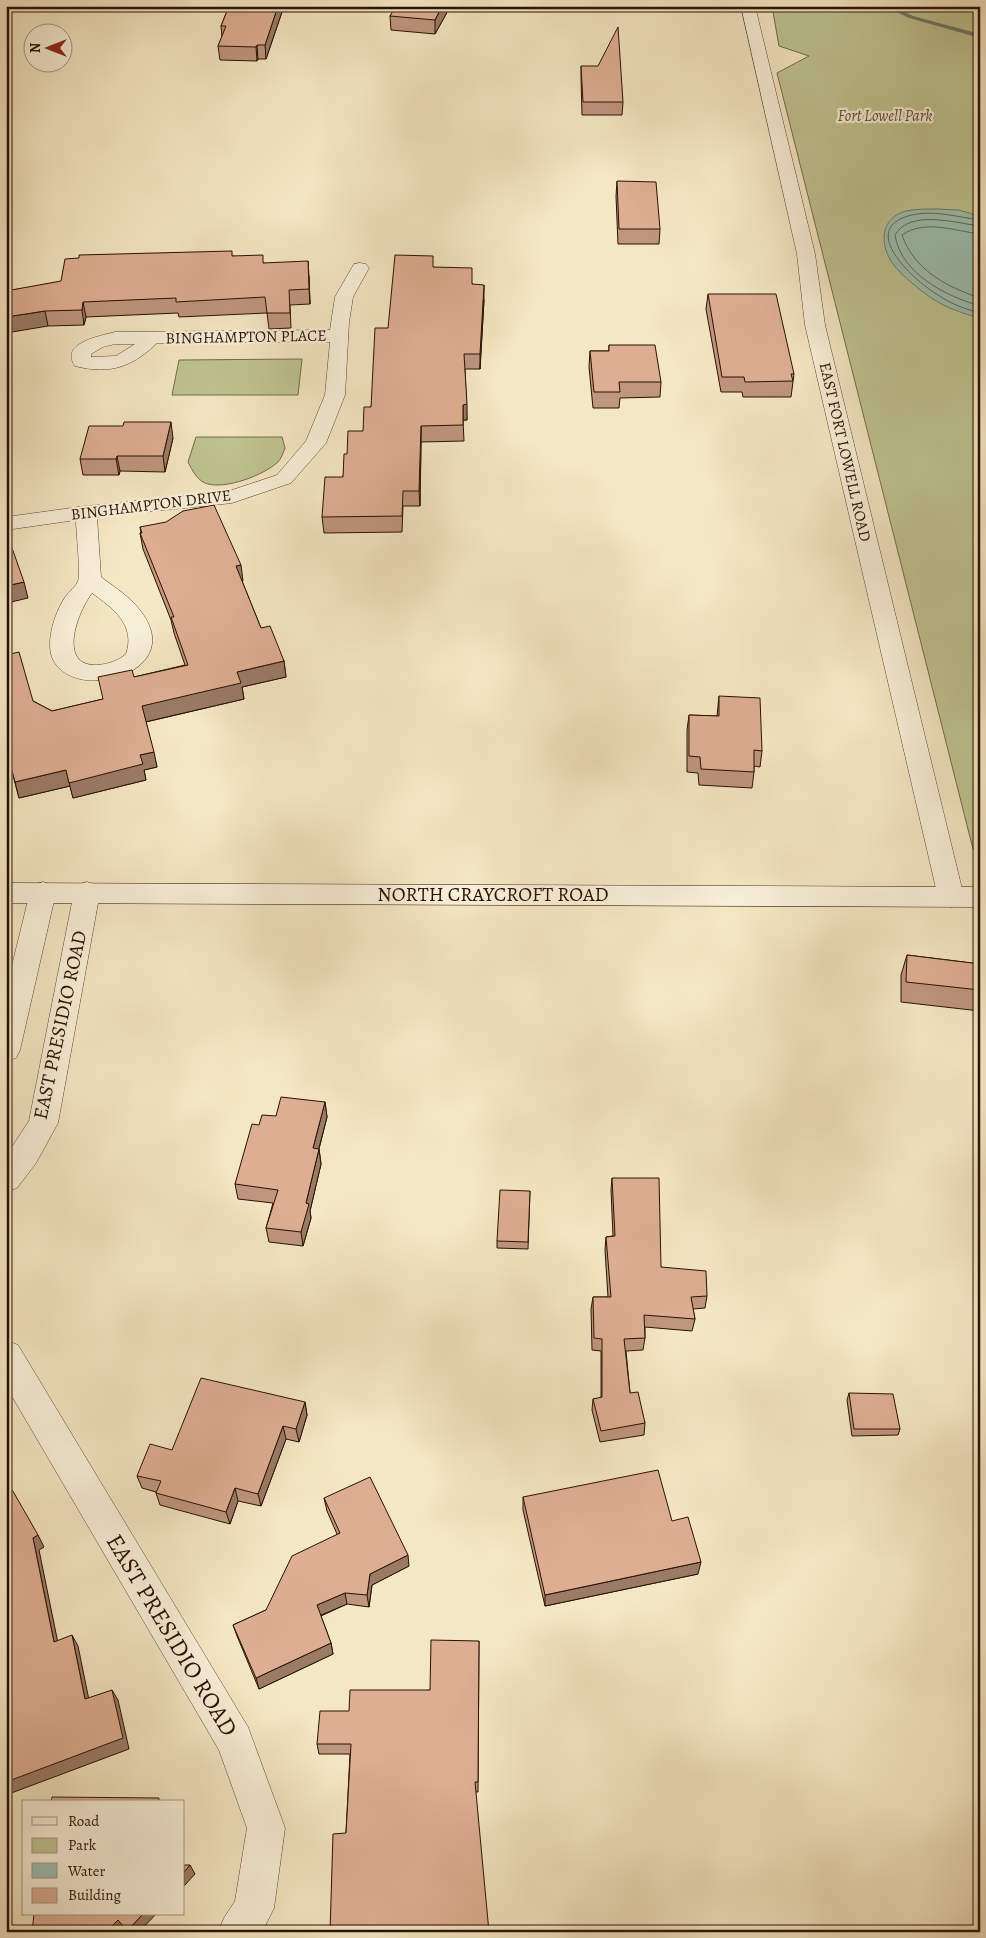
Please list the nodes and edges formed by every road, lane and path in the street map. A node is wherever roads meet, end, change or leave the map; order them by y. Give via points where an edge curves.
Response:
1 (748, 6) edge
2 (360, 268) dead end
3 (340, 336) junction
4 (152, 338) dead end
5 (86, 512) junction
6 (6, 524) edge
7 (90, 580) dead end
8 (43, 892) junction
9 (87, 892) junction
10 (6, 893) edge
11 (950, 897) junction
12 (980, 897) edge
13 (6, 1050) edge
14 (6, 1179) edge
15 (6, 1355) edge
16 (238, 1932) edge

1 - 11 street, EAST FORT LOWELL ROAD via 806,254 815,326
2 - 3 street, BINGHAMPTON DRIVE via 344,297
3 - 4 street, BINGHAMPTON PLACE
3 - 5 street, BINGHAMPTON DRIVE via 332,403 316,443 284,479 232,497
5 - 6 street, BINGHAMPTON DRIVE
5 - 7 street
8 - 9 street, NORTH CRAYCROFT ROAD
8 - 10 street, NORTH CRAYCROFT ROAD
8 - 13 street
9 - 11 street, NORTH CRAYCROFT ROAD
9 - 14 street, EAST PRESIDIO ROAD via 42,1123
11 - 12 street, NORTH CRAYCROFT ROAD
15 - 16 street, EAST PRESIDIO ROAD via 235,1740 266,1828 254,1908

